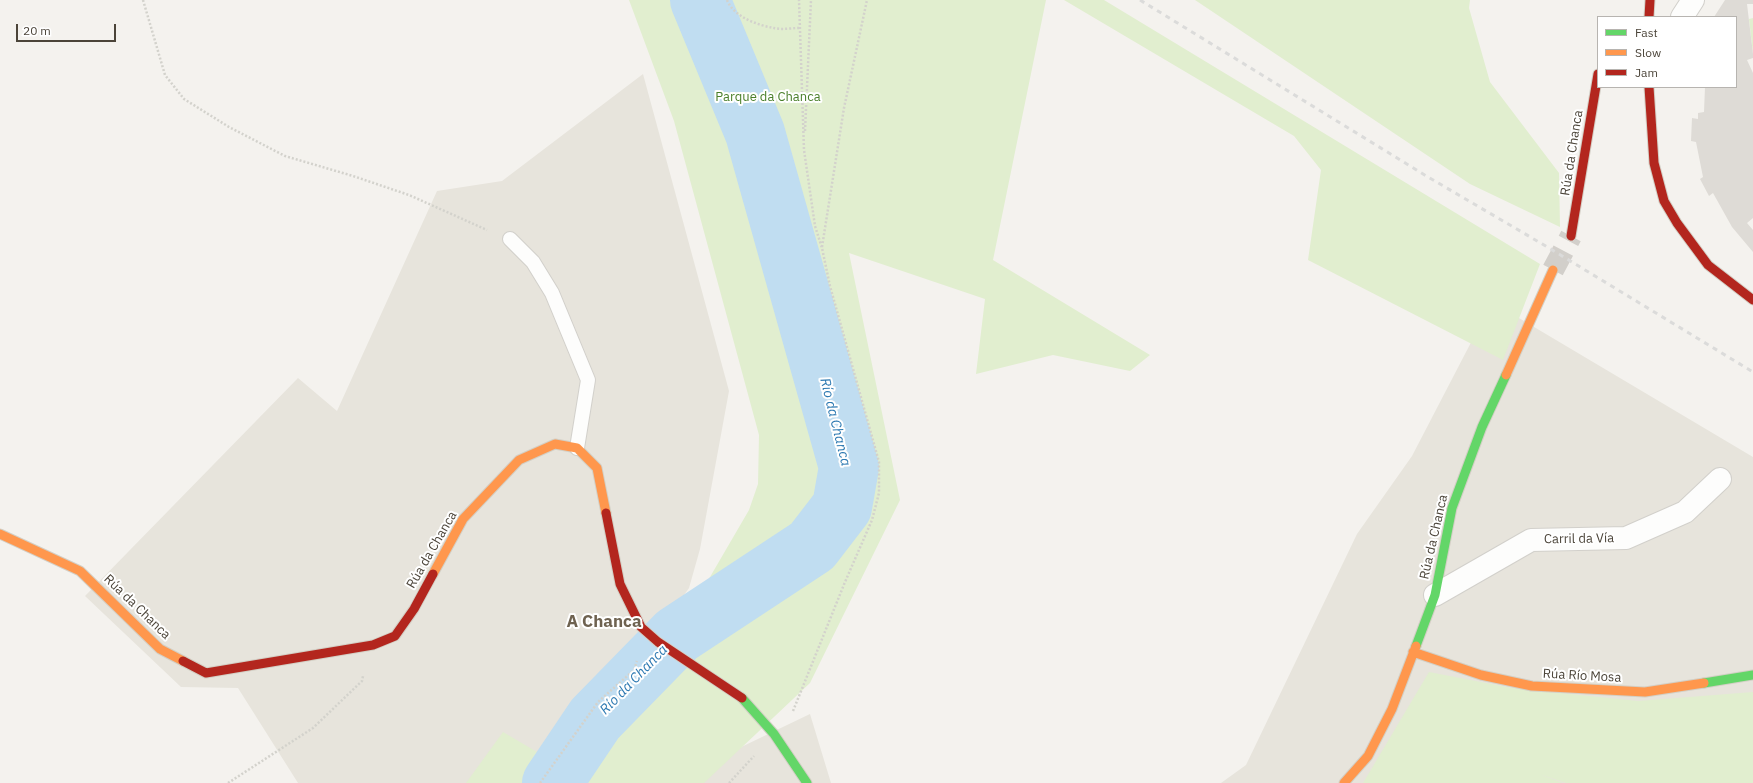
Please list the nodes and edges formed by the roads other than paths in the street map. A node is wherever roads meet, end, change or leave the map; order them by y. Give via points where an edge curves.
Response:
1 (1650, 0) edge
2 (1693, 0) edge
3 (1650, 16) edge
4 (1683, 16) edge
5 (1597, 80) edge
6 (1649, 88) edge
7 (1571, 236) tunnel mouth
8 (510, 239) road end
9 (1553, 270) tunnel mouth
10 (1753, 300) edge
11 (577, 448) junction
12 (1720, 479) dead end
13 (0, 534) edge
14 (1434, 595) junction
15 (1413, 652) junction
16 (1753, 675) edge
17 (807, 783) edge
18 (1344, 783) edge

1 - 3 street
2 - 4 street
5 - 7 street, Rúa da Chanca
6 - 10 street via 1654,163 1664,202 1708,265
8 - 11 lane via 533,262 552,293 588,380
9 - 14 street, Rúa da Chanca via 1482,427 1452,508
11 - 13 street, Rúa da Chanca via 555,444 520,460 463,519 414,609 395,636 373,645 206,672 160,649 80,571
11 - 17 street via 597,468 620,584 642,627 658,642 746,701 774,734
12 - 14 street, Carril da Vía via 1685,512 1626,538 1531,540
14 - 15 street, Rúa da Chanca
15 - 16 street, Rúa Río Mosa via 1481,675 1532,686 1575,690 1645,692
15 - 18 street, Rúa da Chanca via 1392,709 1368,756

